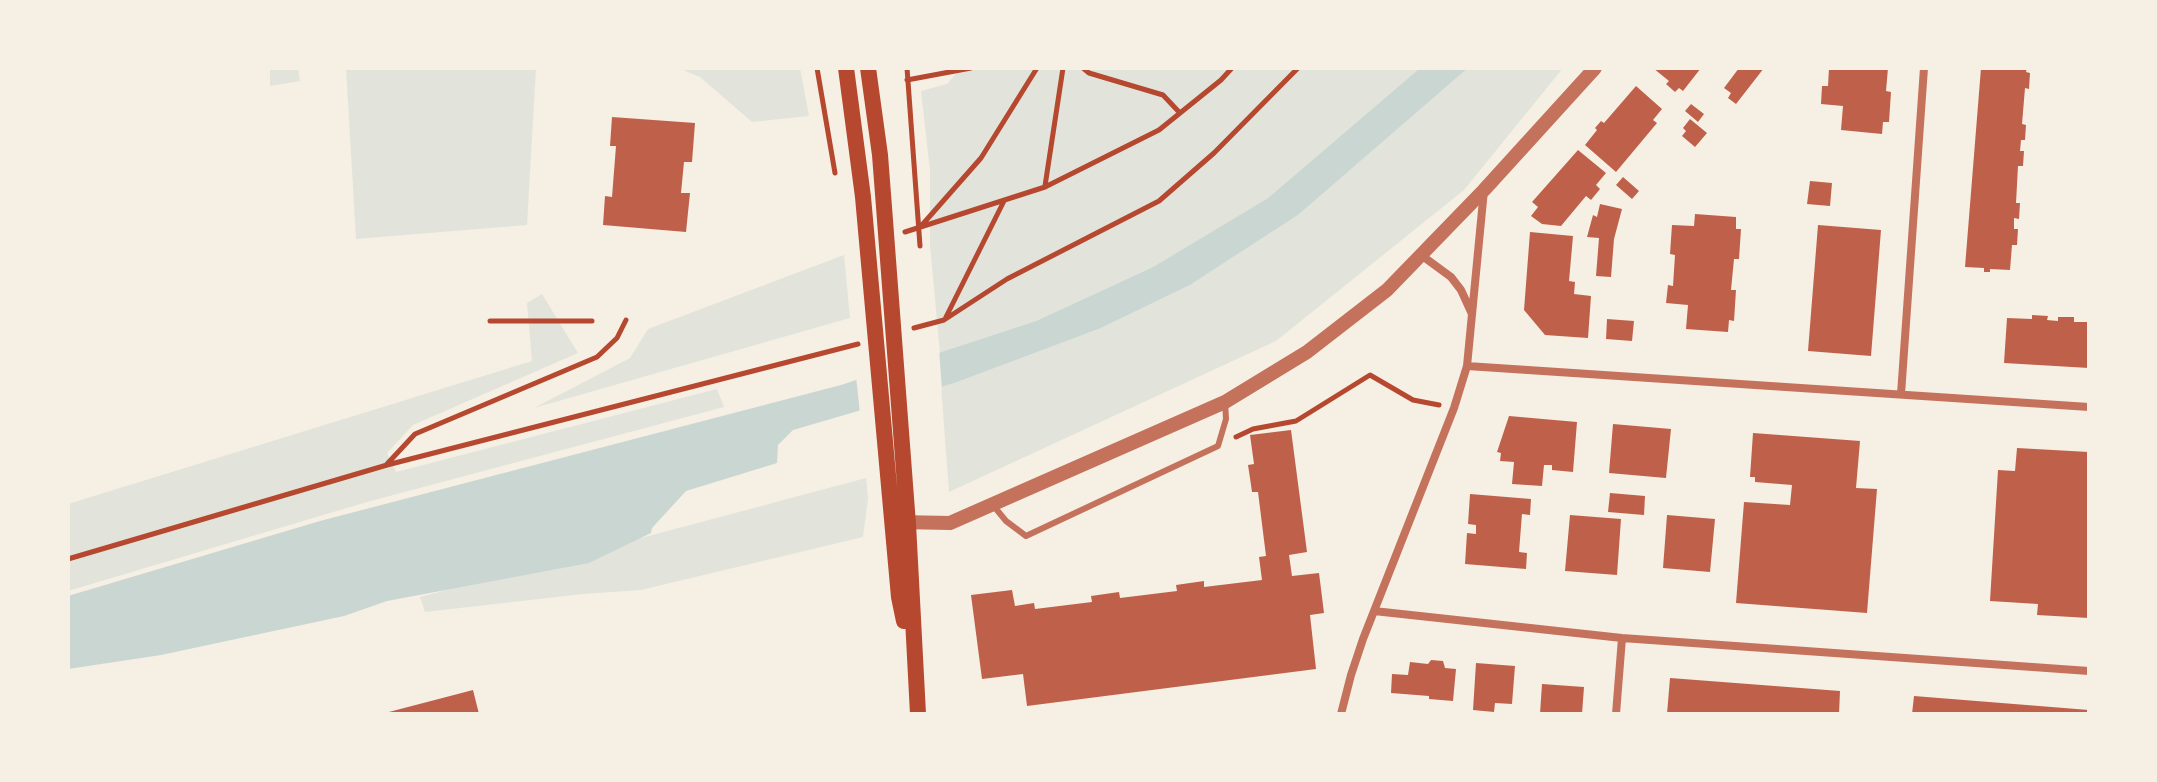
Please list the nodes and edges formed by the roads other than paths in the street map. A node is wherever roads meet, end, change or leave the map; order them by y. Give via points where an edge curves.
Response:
1 (846, 68) edge
2 (869, 68) edge
3 (1595, 68) edge
4 (1924, 68) edge
5 (1484, 190) junction
6 (1421, 255) junction
7 (1473, 315) junction
8 (1467, 366) junction
9 (1901, 394) junction
10 (1225, 402) junction
11 (2089, 407) edge
12 (898, 496) junction
13 (992, 504) junction
14 (901, 522) junction
15 (1374, 611) junction
16 (1622, 638) junction
17 (2089, 671) edge
18 (918, 714) edge
19 (1341, 714) edge
20 (1616, 714) edge

1 - 12 main road
2 - 12 main road via 892,320
3 - 5 street
4 - 9 street
5 - 6 street
5 - 7 street
6 - 7 street via 1451,277
6 - 10 street via 1379,297 1307,352
7 - 8 street
8 - 9 street
8 - 15 street
9 - 11 street
10 - 13 street
10 - 13 lane via 1218,446 1026,536
12 - 14 main road
13 - 14 street via 950,523
14 - 18 main road
15 - 16 street
15 - 19 street
16 - 17 street
16 - 20 street

